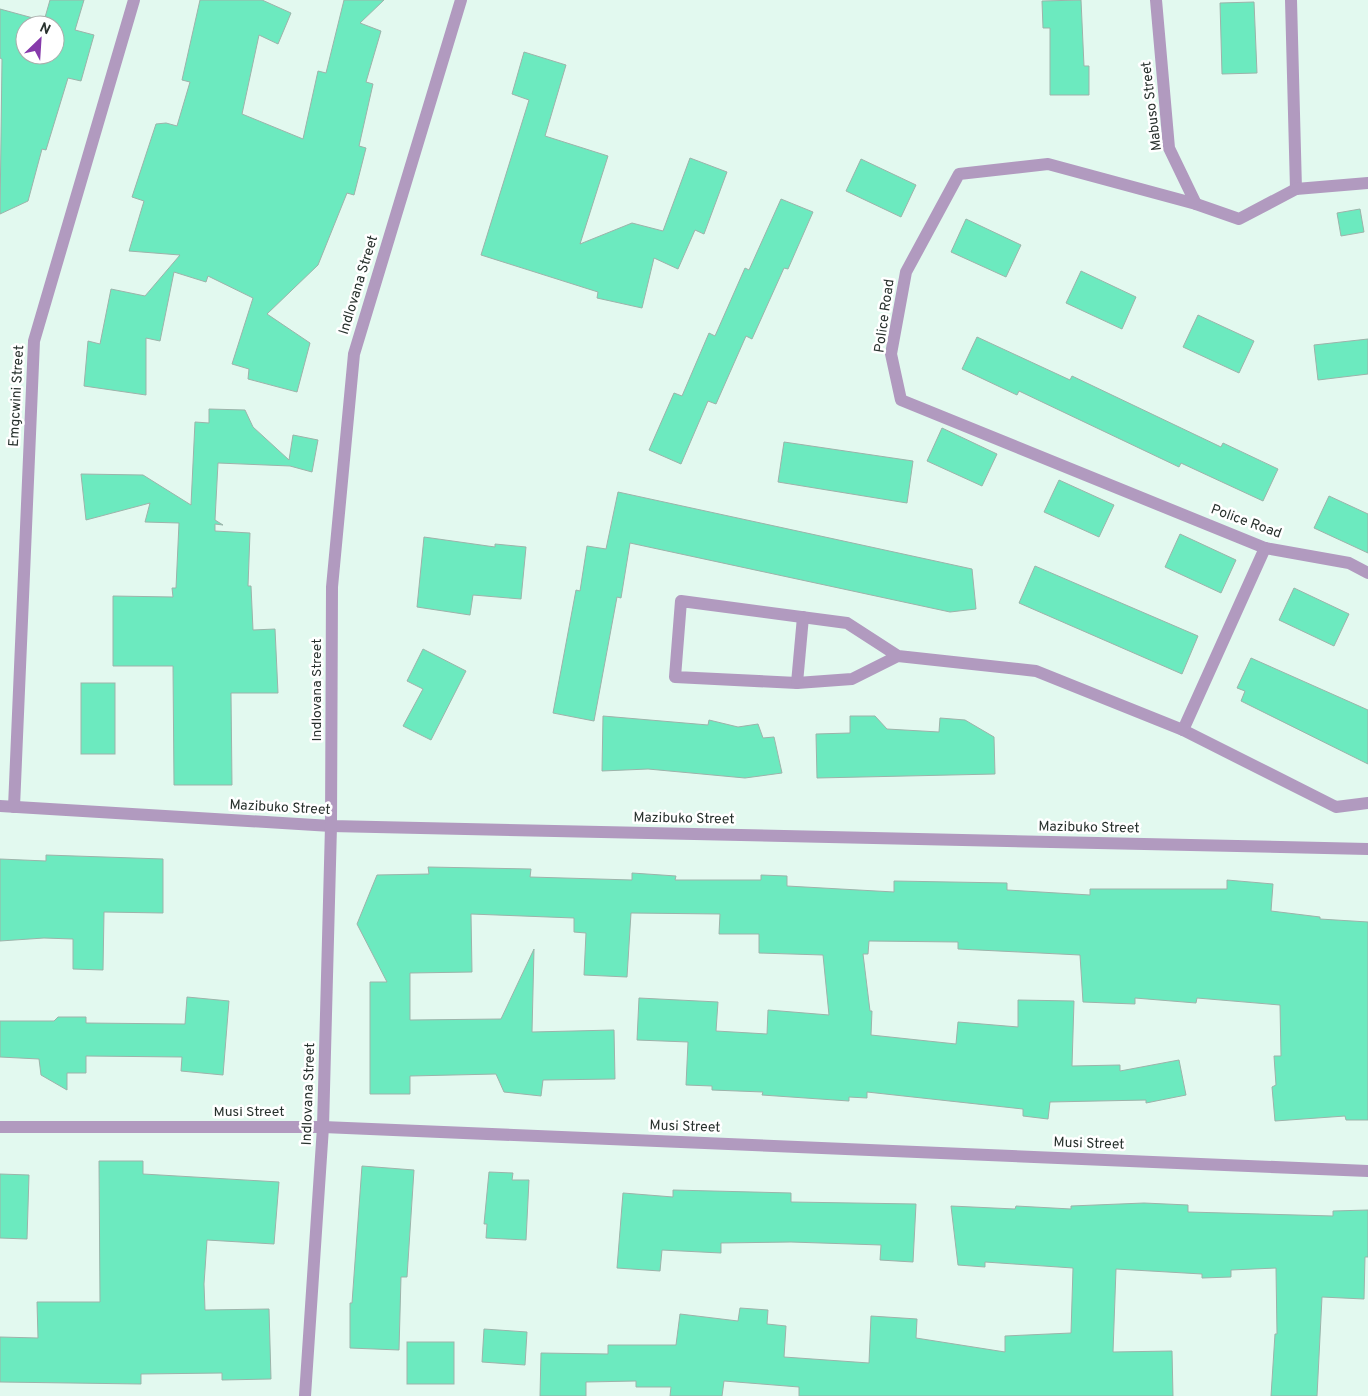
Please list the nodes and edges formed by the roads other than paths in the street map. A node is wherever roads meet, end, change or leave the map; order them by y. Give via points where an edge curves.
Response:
1 (134, 0) edge
2 (461, 0) edge
3 (1156, 0) edge
4 (1291, 0) edge
5 (1368, 183) edge
6 (1296, 189) junction
7 (1196, 204) junction
8 (1265, 548) junction
9 (1368, 573) edge
10 (802, 617) junction
11 (898, 656) junction
12 (797, 682) junction
13 (1183, 730) junction
14 (1368, 803) edge
15 (0, 806) edge
16 (14, 807) junction
17 (331, 826) junction
18 (1368, 849) edge
19 (0, 1127) edge
20 (323, 1127) junction
21 (1368, 1171) edge
22 (305, 1396) edge

1 - 16 street, Emgcwini Street via 34,341
2 - 17 street, Indlovana Street via 354,354 332,587
3 - 7 street, Mabuso Street via 1169,148
4 - 6 street
5 - 6 street, Police Road
6 - 7 street, Police Road via 1239,219
7 - 8 street, Police Road via 1048,164 959,174 906,272 892,354 901,400
8 - 9 street, Police Road via 1349,563
8 - 13 street
10 - 11 street via 846,623
10 - 12 street
10 - 12 street via 681,601 674,677
11 - 12 street via 852,679
11 - 13 street via 1036,671
13 - 14 street via 1336,807
15 - 16 street, Mazibuko Street
16 - 17 street, Mazibuko Street
17 - 18 street, Mazibuko Street
17 - 20 street, Indlovana Street
19 - 20 street, Musi Street
20 - 21 street, Musi Street
20 - 22 street, Indlovana Street

